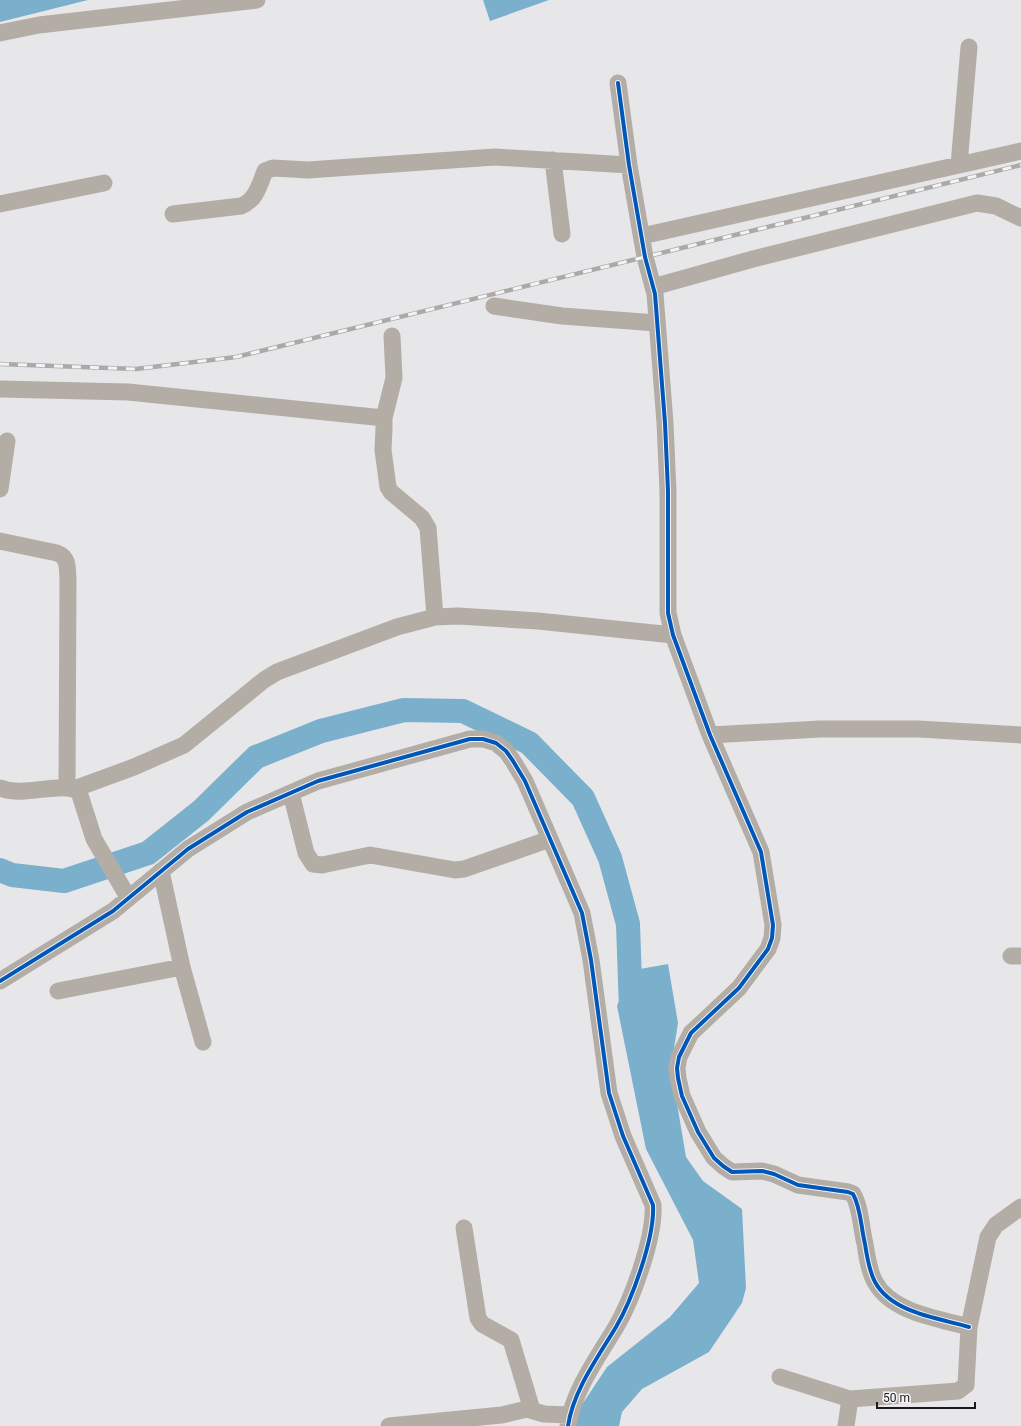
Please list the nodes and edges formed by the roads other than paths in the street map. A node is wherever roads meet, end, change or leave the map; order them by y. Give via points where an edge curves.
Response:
1 (257, 0) edge
2 (0, 33) edge
3 (969, 48) dead end
4 (618, 83) dead end
5 (1021, 151) edge
6 (554, 160) junction
7 (629, 165) junction
8 (959, 165) junction
9 (104, 184) dead end
10 (0, 204) edge
11 (174, 214) dead end
12 (1021, 218) edge
13 (562, 234) dead end
14 (642, 236) junction
15 (653, 287) junction
16 (494, 306) dead end
17 (657, 323) junction
18 (392, 336) dead end
19 (0, 389) edge
20 (384, 418) junction
21 (7, 441) dead end
22 (0, 490) edge
23 (0, 541) edge
24 (435, 617) junction
25 (673, 635) junction
26 (710, 735) junction
27 (1021, 735) edge
28 (0, 788) edge
29 (71, 788) junction
30 (291, 792) junction
31 (550, 839) junction
32 (161, 871) junction
33 (128, 898) junction
34 (182, 967) junction
35 (0, 981) edge
36 (58, 991) dead end
37 (203, 1042) dead end
38 (1021, 1207) edge
39 (464, 1228) dead end
40 (969, 1327) junction
41 (780, 1377) dead end
42 (850, 1399) junction
43 (532, 1410) junction
44 (569, 1421) edge
45 (389, 1426) edge
46 (846, 1426) edge

1 - 2 street via 39,25
3 - 8 street
4 - 7 street
5 - 8 street
6 - 7 street
6 - 11 street via 495,157 308,170 273,168 265,172 255,197 249,203
6 - 13 street
7 - 14 street
8 - 14 street
9 - 10 street
12 - 15 street via 996,206 977,203 753,259
14 - 15 street
15 - 17 street
16 - 17 street via 562,316
17 - 25 street via 668,491 668,613
18 - 20 street via 394,378
19 - 20 street via 128,392
20 - 24 street via 383,450 388,487 422,518 428,528
21 - 22 street
23 - 29 street via 57,553 64,556 67,561
24 - 25 street via 538,621
24 - 29 street via 397,627 278,672 264,680 184,745 134,767
25 - 26 street
26 - 27 street via 843,729 918,729
26 - 40 street via 761,852 773,925 772,938 768,949 739,988 691,1033 677,1068 682,1096 698,1132 714,1158 732,1172 762,1171 798,1185 853,1194 868,1262 876,1284 882,1292 912,1311
28 - 29 street via 17,791
29 - 33 street via 79,792 94,839
30 - 31 street via 306,853 313,864 322,865 370,854 455,870
30 - 31 street via 318,781 470,739 483,739 496,743 513,761 525,781
30 - 32 street via 247,812 188,849
31 - 44 street via 582,913 609,1093 623,1136 653,1205 650,1235 624,1312 588,1374
32 - 33 street
32 - 34 street
33 - 35 street via 112,911
34 - 36 street
34 - 37 street
38 - 40 street via 996,1225 988,1237
39 - 43 street via 478,1318 482,1324 511,1340
40 - 42 street via 966,1385 963,1389
41 - 42 street
42 - 46 street
43 - 44 street
43 - 45 street

